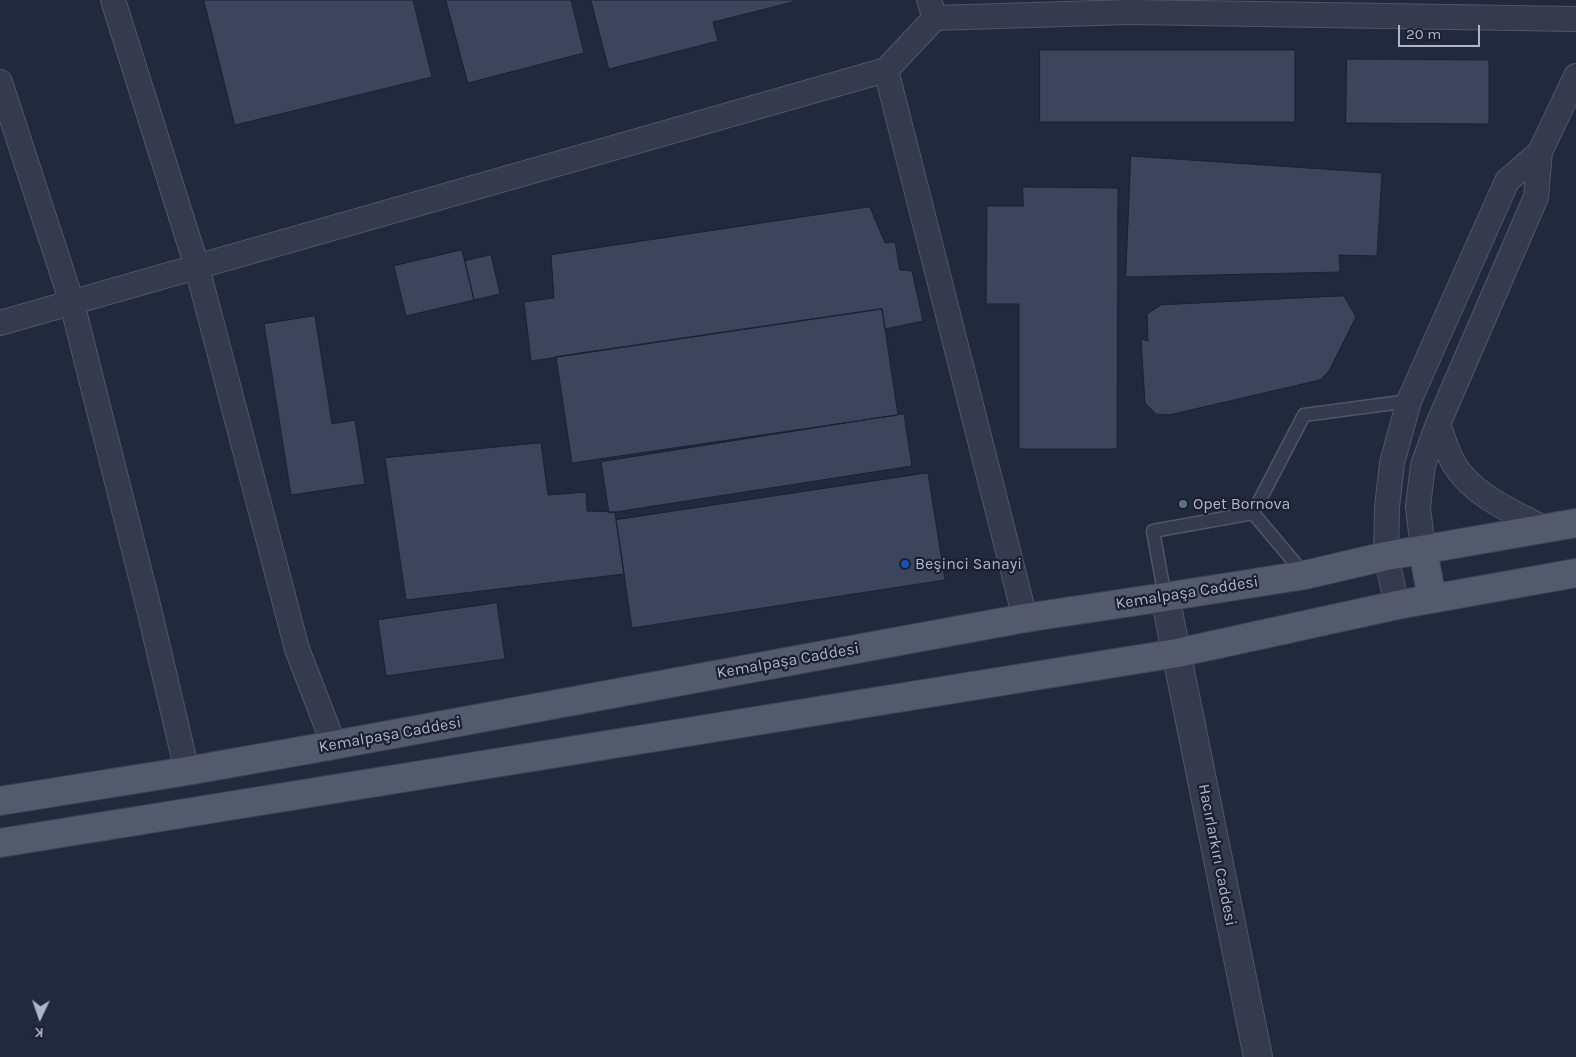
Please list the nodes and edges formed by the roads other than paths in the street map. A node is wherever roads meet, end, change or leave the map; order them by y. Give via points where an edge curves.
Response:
1 (113, 0) edge
2 (1130, 6) edge
3 (932, 9) edge
4 (1576, 19) edge
5 (886, 70) junction
6 (1576, 76) edge
7 (0, 82) edge
8 (1540, 152) junction
9 (197, 267) junction
10 (72, 303) junction
11 (0, 323) edge
12 (1409, 401) junction
13 (1438, 424) junction
14 (1253, 513) junction
15 (1576, 523) edge
16 (1545, 529) junction
17 (1423, 550) junction
18 (1386, 556) junction
19 (1576, 573) edge
20 (1305, 575) junction
21 (1166, 597) junction
22 (1432, 599) junction
23 (1397, 605) junction
24 (1025, 618) junction
25 (1177, 653) junction
26 (334, 745) junction
27 (187, 771) junction
28 (0, 801) edge
29 (0, 843) edge
30 (1258, 1057) edge

1 - 9 street
2 - 3 street
2 - 4 street
3 - 5 street via 910,43
5 - 9 street
5 - 24 street
6 - 8 street
7 - 10 street
8 - 12 street via 1507,181
8 - 13 street via 1536,197
9 - 10 street
9 - 26 street via 297,649
10 - 11 street
10 - 27 street
12 - 14 lane via 1304,415
12 - 18 street via 1392,463
13 - 16 street via 1454,464 1472,485
13 - 17 street via 1423,465 1418,507
14 - 20 lane
14 - 21 lane via 1153,531
15 - 16 main road, Kemalpaşa Caddesi
16 - 17 main road, Kemalpaşa Caddesi
17 - 18 main road, Kemalpaşa Caddesi
17 - 22 main road
18 - 20 main road, Kemalpaşa Caddesi
18 - 23 street
19 - 22 main road
20 - 21 main road, Kemalpaşa Caddesi
21 - 24 main road, Kemalpaşa Caddesi
21 - 25 street, Hacırlarkırı Caddesi
22 - 23 main road
23 - 25 main road
24 - 26 main road, Kemalpaşa Caddesi
25 - 29 main road
25 - 30 street, Hacırlarkırı Caddesi
26 - 27 main road, Kemalpaşa Caddesi
27 - 28 main road, Kemalpaşa Caddesi

